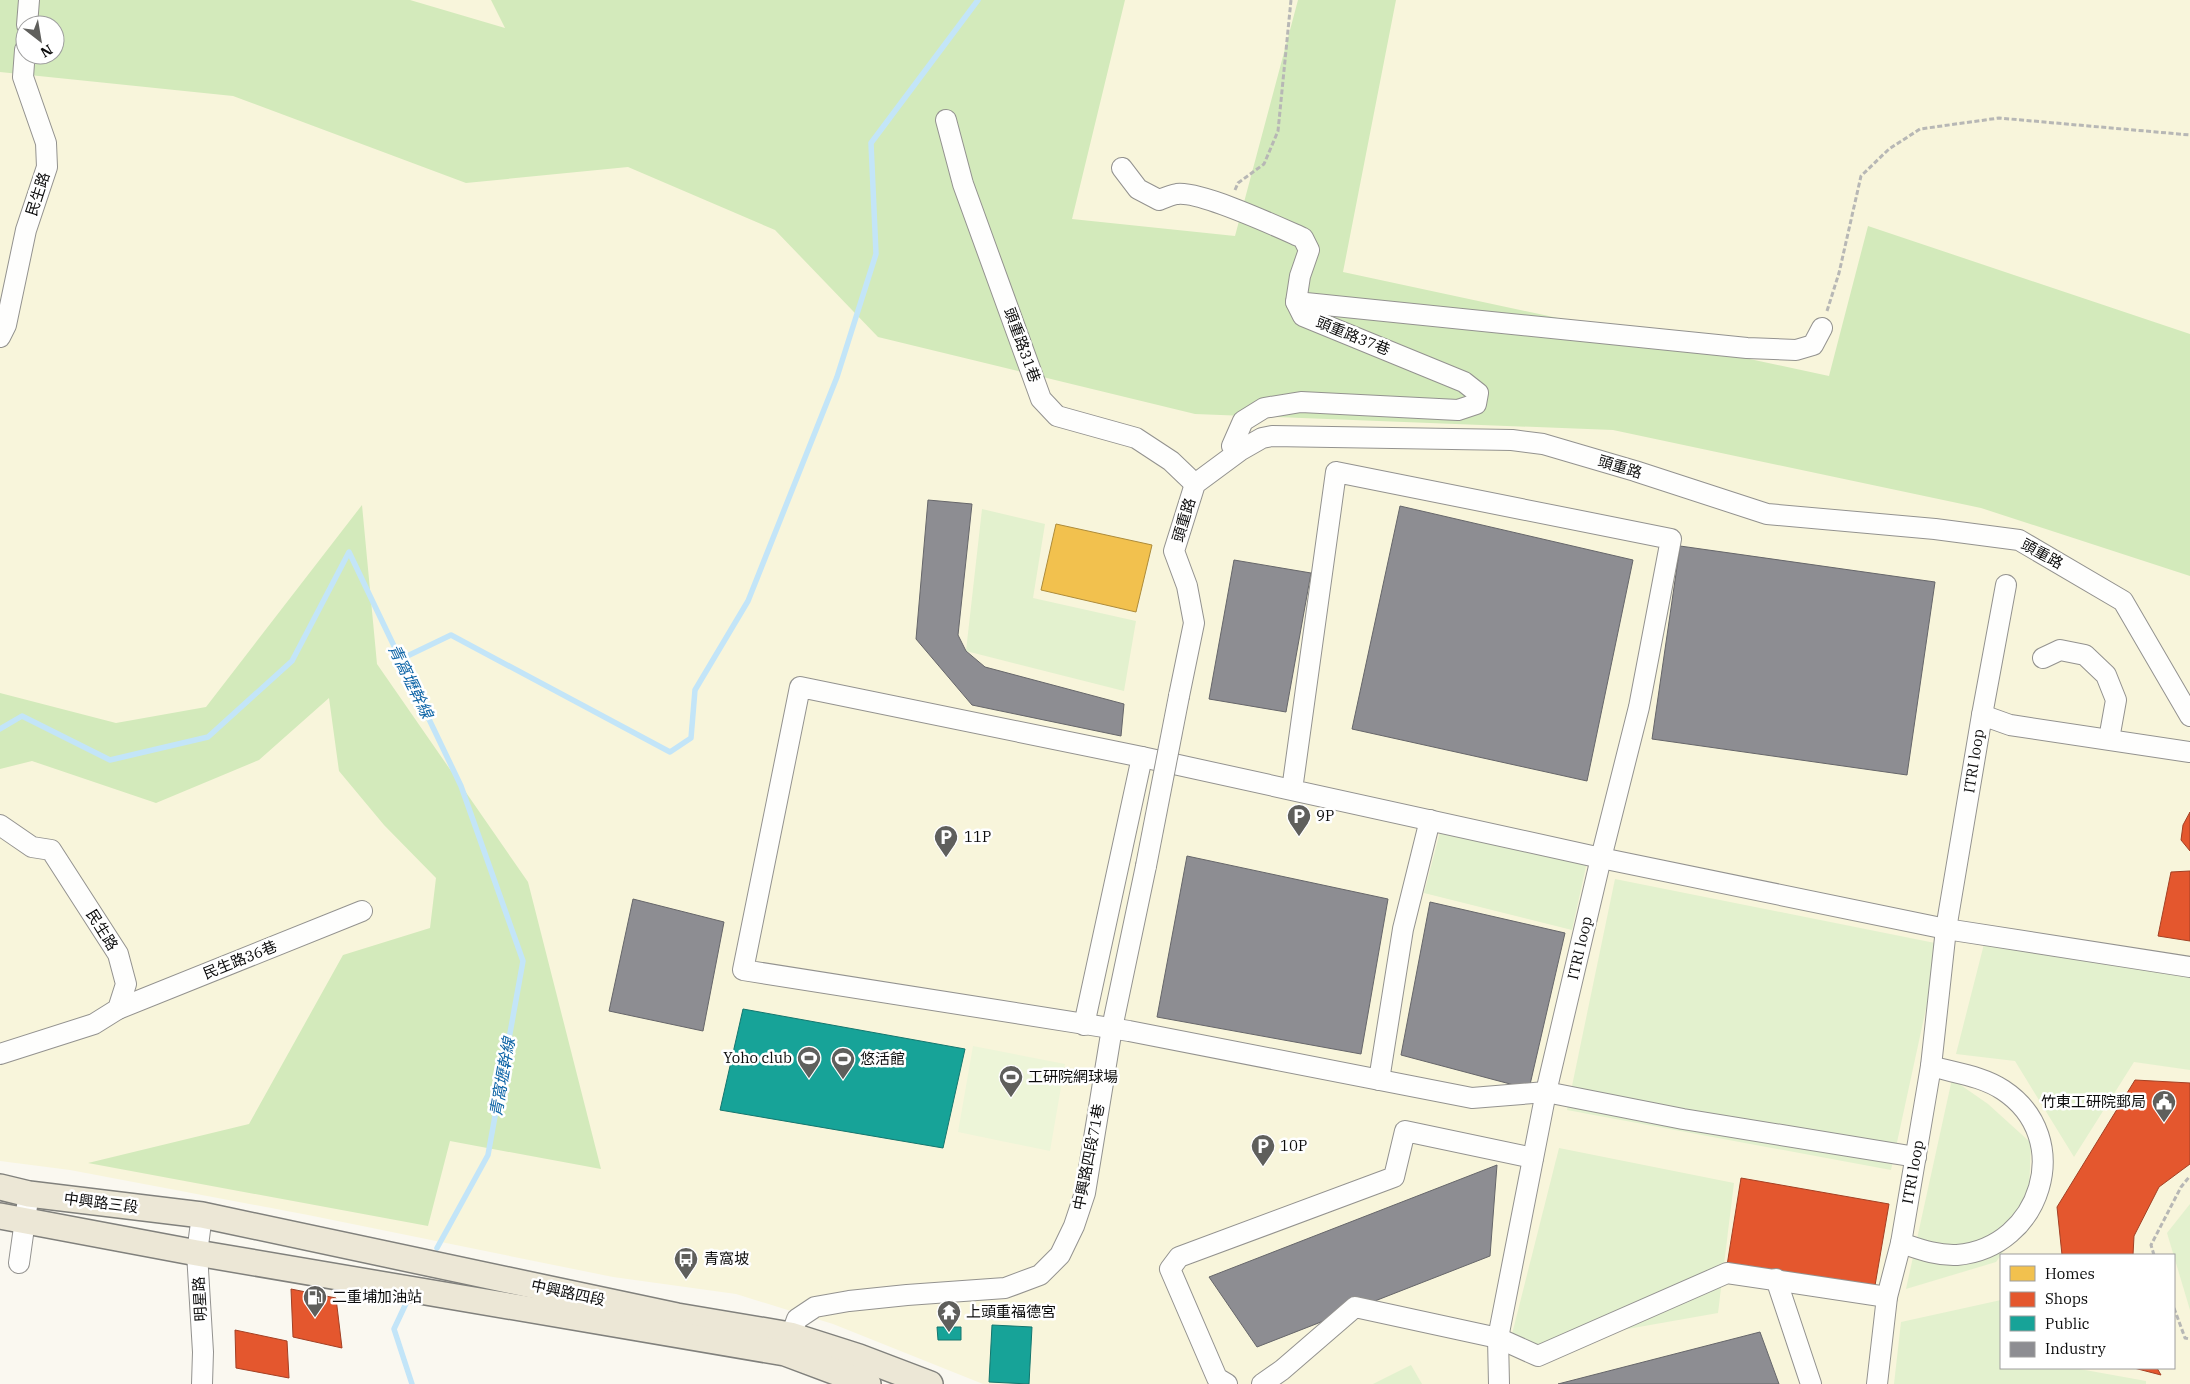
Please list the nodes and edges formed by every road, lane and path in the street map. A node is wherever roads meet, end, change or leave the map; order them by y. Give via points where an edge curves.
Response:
1 (28, 0) edge
2 (1291, 0) edge
3 (27, 15) edge
4 (24, 65) edge
5 (946, 120) dead end
6 (2190, 136) edge
7 (1122, 168) dead end
8 (1228, 207) junction
9 (1296, 302) junction
10 (1822, 328) joint
11 (0, 337) edge
12 (1232, 446) dead end
13 (1195, 484) junction
14 (2006, 585) dead end
15 (2043, 658) dead end
16 (1982, 714) junction
17 (2190, 716) edge
18 (2109, 739) junction
19 (2190, 752) edge
20 (1142, 758) junction
21 (1292, 790) junction
22 (1430, 820) junction
23 (0, 825) edge
24 (1601, 858) junction
25 (1146, 866) joint
26 (362, 911) dead end
27 (1946, 929) junction
28 (2190, 967) edge
29 (118, 1009) junction
30 (1084, 1025) junction
31 (1112, 1028) junction
32 (0, 1054) edge
33 (1931, 1066) junction
34 (1379, 1080) junction
35 (1546, 1092) junction
36 (1916, 1157) junction
37 (1533, 1158) junction
38 (2190, 1176) edge
39 (0, 1187) edge
40 (29, 1194) junction
41 (202, 1215) junction
42 (12, 1218) edge
43 (1901, 1243) junction
44 (197, 1253) junction
45 (2154, 1254) edge
46 (19, 1263) dead end
47 (1776, 1279) junction
48 (1887, 1297) junction
49 (2175, 1311) edge
50 (1498, 1338) junction
51 (2190, 1339) edge
52 (788, 1344) junction
53 (202, 1384) edge
54 (868, 1384) edge
55 (930, 1384) edge
56 (1227, 1384) edge
57 (1262, 1384) edge
58 (1500, 1384) edge
59 (1811, 1384) edge
60 (1876, 1384) edge

1 - 3 street
2 - 8 path via 1278,131 1264,164 1238,183
4 - 11 street, 民生路 via 23,77 46,143 47,167 26,230 6,325
5 - 13 street, 頭重路31巷 via 962,184 1041,399 1057,416 1136,438 1171,461
6 - 10 path via 1999,118 1920,129 1889,149 1861,176
7 - 8 street via 1138,189 1159,200 1178,194
8 - 9 street via 1303,238 1309,250
9 - 10 street via 1747,348 1796,350 1813,346
9 - 12 street, 頭重路37巷 via 1303,316 1464,382 1478,393 1476,404 1458,410 1301,402 1264,408 1243,421
13 - 17 street, 頭重路 via 1241,450 1272,436 1512,440 1552,447 1767,514 2019,540 2123,601
13 - 25 street, 頭重路, bridge via 1174,551 1194,624
14 - 16 street
15 - 18 street via 2060,650 2085,656 2106,675 2116,700
16 - 18 street, ITRI loop via 2010,725
16 - 27 street, ITRI loop
18 - 19 street, ITRI loop
20 - 21 street
20 - 30 street
20 - 30 street via 800,687 743,970
21 - 22 street
21 - 24 street, ITRI loop via 1336,472 1671,539 1639,707
22 - 24 street
22 - 34 street via 1403,929
23 - 29 street, 民生路 via 32,847 51,850 118,954 126,984
24 - 27 street
24 - 35 street, ITRI loop
25 - 31 street, 中興路四段71巷
26 - 29 street, 民生路36巷
27 - 28 street
27 - 33 street, ITRI loop
29 - 32 street via 94,1024
30 - 31 street
31 - 34 street
31 - 52 street, 中興路四段71巷 via 1085,1193 1060,1255 1040,1275 1005,1288 859,1300 815,1307 797,1319
33 - 36 street, ITRI loop
33 - 43 street via 1991,1083 2016,1100 2034,1125 2039,1139 2041,1185 2020,1224 2010,1234 1984,1249 1955,1255 1940,1254
34 - 35 street via 1472,1098
35 - 36 street via 1683,1119
35 - 37 street, ITRI loop
36 - 43 street, ITRI loop
37 - 50 street, ITRI loop
37 - 56 street via 1405,1131 1394,1177 1179,1257 1170,1269 1217,1378
38 - 45 path via 2181,1186 2151,1245
39 - 40 main road, 中興路三段
40 - 41 main road, 中興路三段
40 - 42 street
41 - 44 street, 明星路
41 - 52 main road, 中興路四段 via 677,1316
42 - 44 main road, 中興路三段
42 - 46 street
43 - 48 street, ITRI loop
44 - 52 main road, 中興路四段
44 - 53 street, 明星路
47 - 48 street
47 - 50 street via 1727,1273 1538,1356
47 - 59 street
48 - 60 street, ITRI loop
49 - 51 path via 2185,1338
50 - 57 street via 1354,1307
50 - 58 street, ITRI loop
52 - 54 main road, 中興路四段
52 - 55 main road, 中興路四段 via 859,1357

